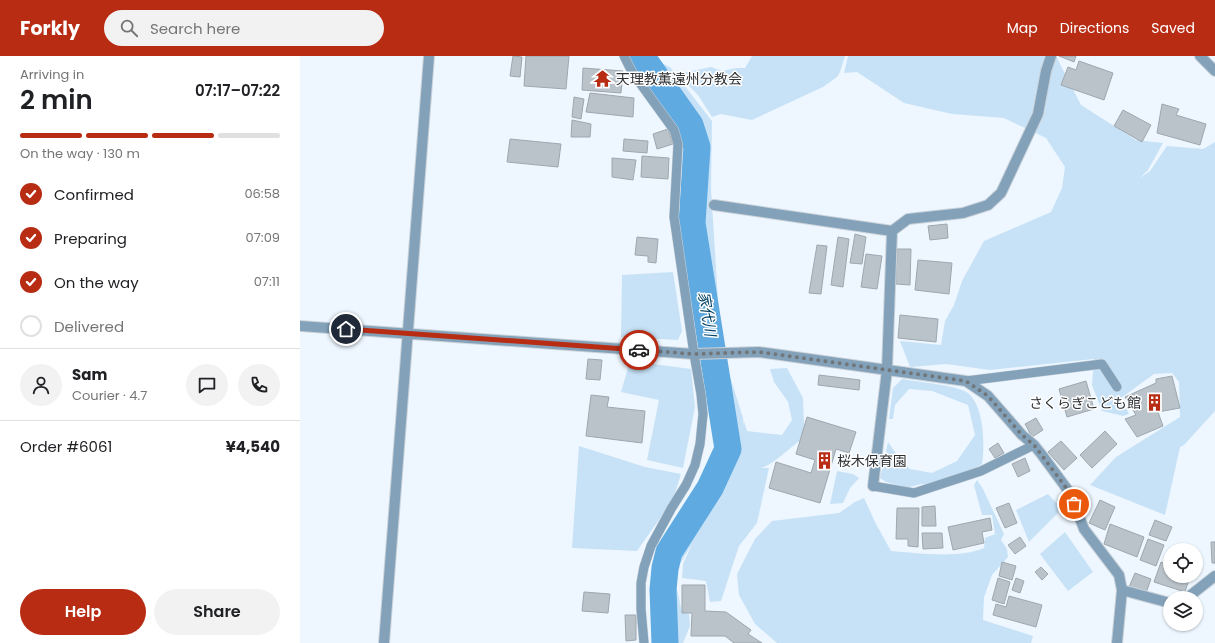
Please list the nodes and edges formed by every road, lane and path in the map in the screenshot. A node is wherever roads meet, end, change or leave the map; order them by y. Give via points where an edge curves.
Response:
1 (429, 56) edge
2 (624, 56) edge
3 (1051, 56) edge
4 (1200, 56) edge
5 (1215, 71) edge
6 (714, 205) dead end
7 (892, 231) junction
8 (300, 326) edge
9 (407, 334) junction
10 (698, 354) junction
11 (887, 370) junction
12 (966, 381) junction
13 (1117, 387) dead end
14 (1034, 445) junction
15 (873, 486) joint
16 (1215, 576) edge
17 (1122, 590) junction
18 (1196, 591) edge
19 (1163, 601) edge
20 (384, 643) edge
21 (644, 643) edge
22 (1117, 643) edge

1 - 9 street
2 - 10 lane via 674,130 678,144 674,217
3 - 7 street via 1038,114 1001,193 988,205 963,213 908,219
4 - 5 street
6 - 7 street
7 - 11 street
8 - 9 street
9 - 10 street
9 - 20 street
10 - 11 street via 759,352
10 - 21 lane via 703,414 700,444 695,465 686,485 651,546 644,567 641,609
11 - 12 street
11 - 15 street
12 - 13 lane via 1102,364
12 - 14 street via 988,396
14 - 15 lane via 981,471 914,493
14 - 17 street via 1070,493 1084,529 1119,575
16 - 18 street
17 - 19 street
17 - 22 street

